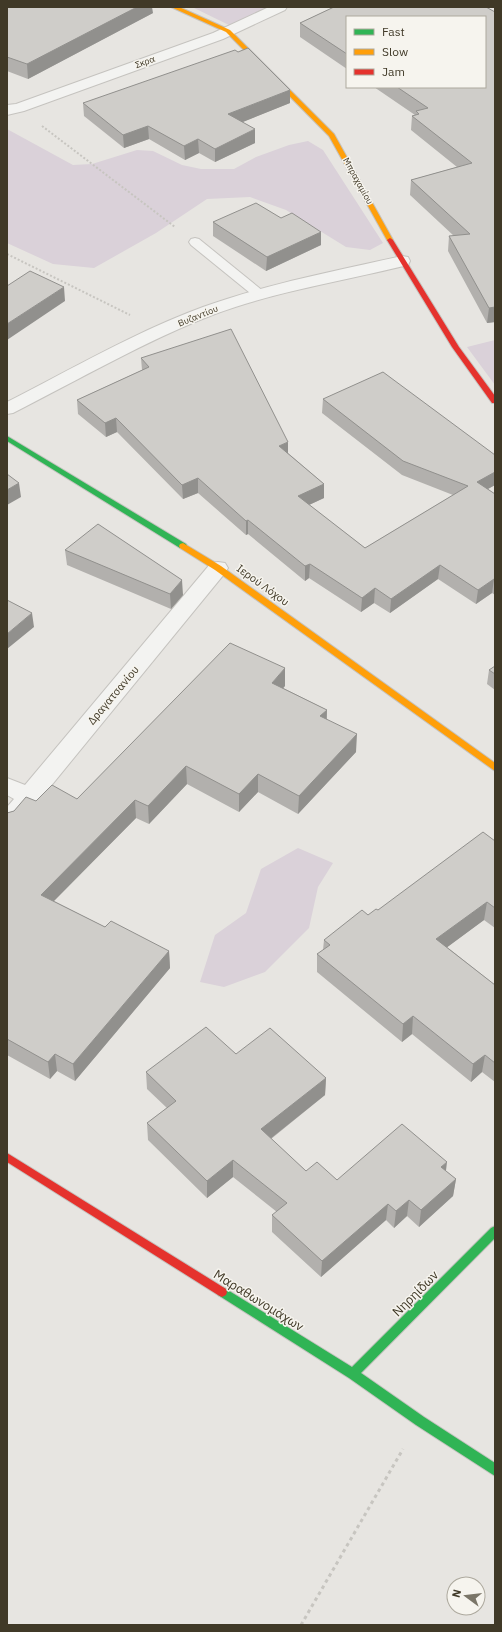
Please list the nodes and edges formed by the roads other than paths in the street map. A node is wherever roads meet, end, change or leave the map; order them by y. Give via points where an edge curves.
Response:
1 (174, 7) edge
2 (280, 7) edge
3 (228, 31) junction
4 (13, 109) edge
5 (195, 242) road end
6 (402, 261) junction
7 (259, 294) junction
8 (495, 401) edge
9 (7, 409) edge
10 (7, 438) edge
11 (218, 568) junction
12 (495, 768) edge
13 (7, 786) edge
14 (28, 797) junction
15 (7, 822) edge
16 (7, 1157) edge
17 (495, 1231) edge
18 (353, 1374) junction
19 (495, 1470) edge

1 - 3 street, Μπραχαμίου
2 - 3 street, Σκρα
3 - 4 street, Σκρα
3 - 6 street, Μπραχαμίου via 332,135
5 - 7 lane
6 - 7 street, Βυζαντίου
6 - 8 street, Μπραχαμίου via 456,347
7 - 9 street, Βυζαντίου via 208,311 161,331
10 - 11 street, Ιερού Λόχου
11 - 12 street, Ιερού Λόχου
11 - 14 street, Δραγατσανίου
13 - 14 street
14 - 15 street, Δραγατσανίου
16 - 18 street, Μαραθωνομάχων
17 - 18 street, Νηρηίδων
18 - 19 street, Μαραθωνομάχων

